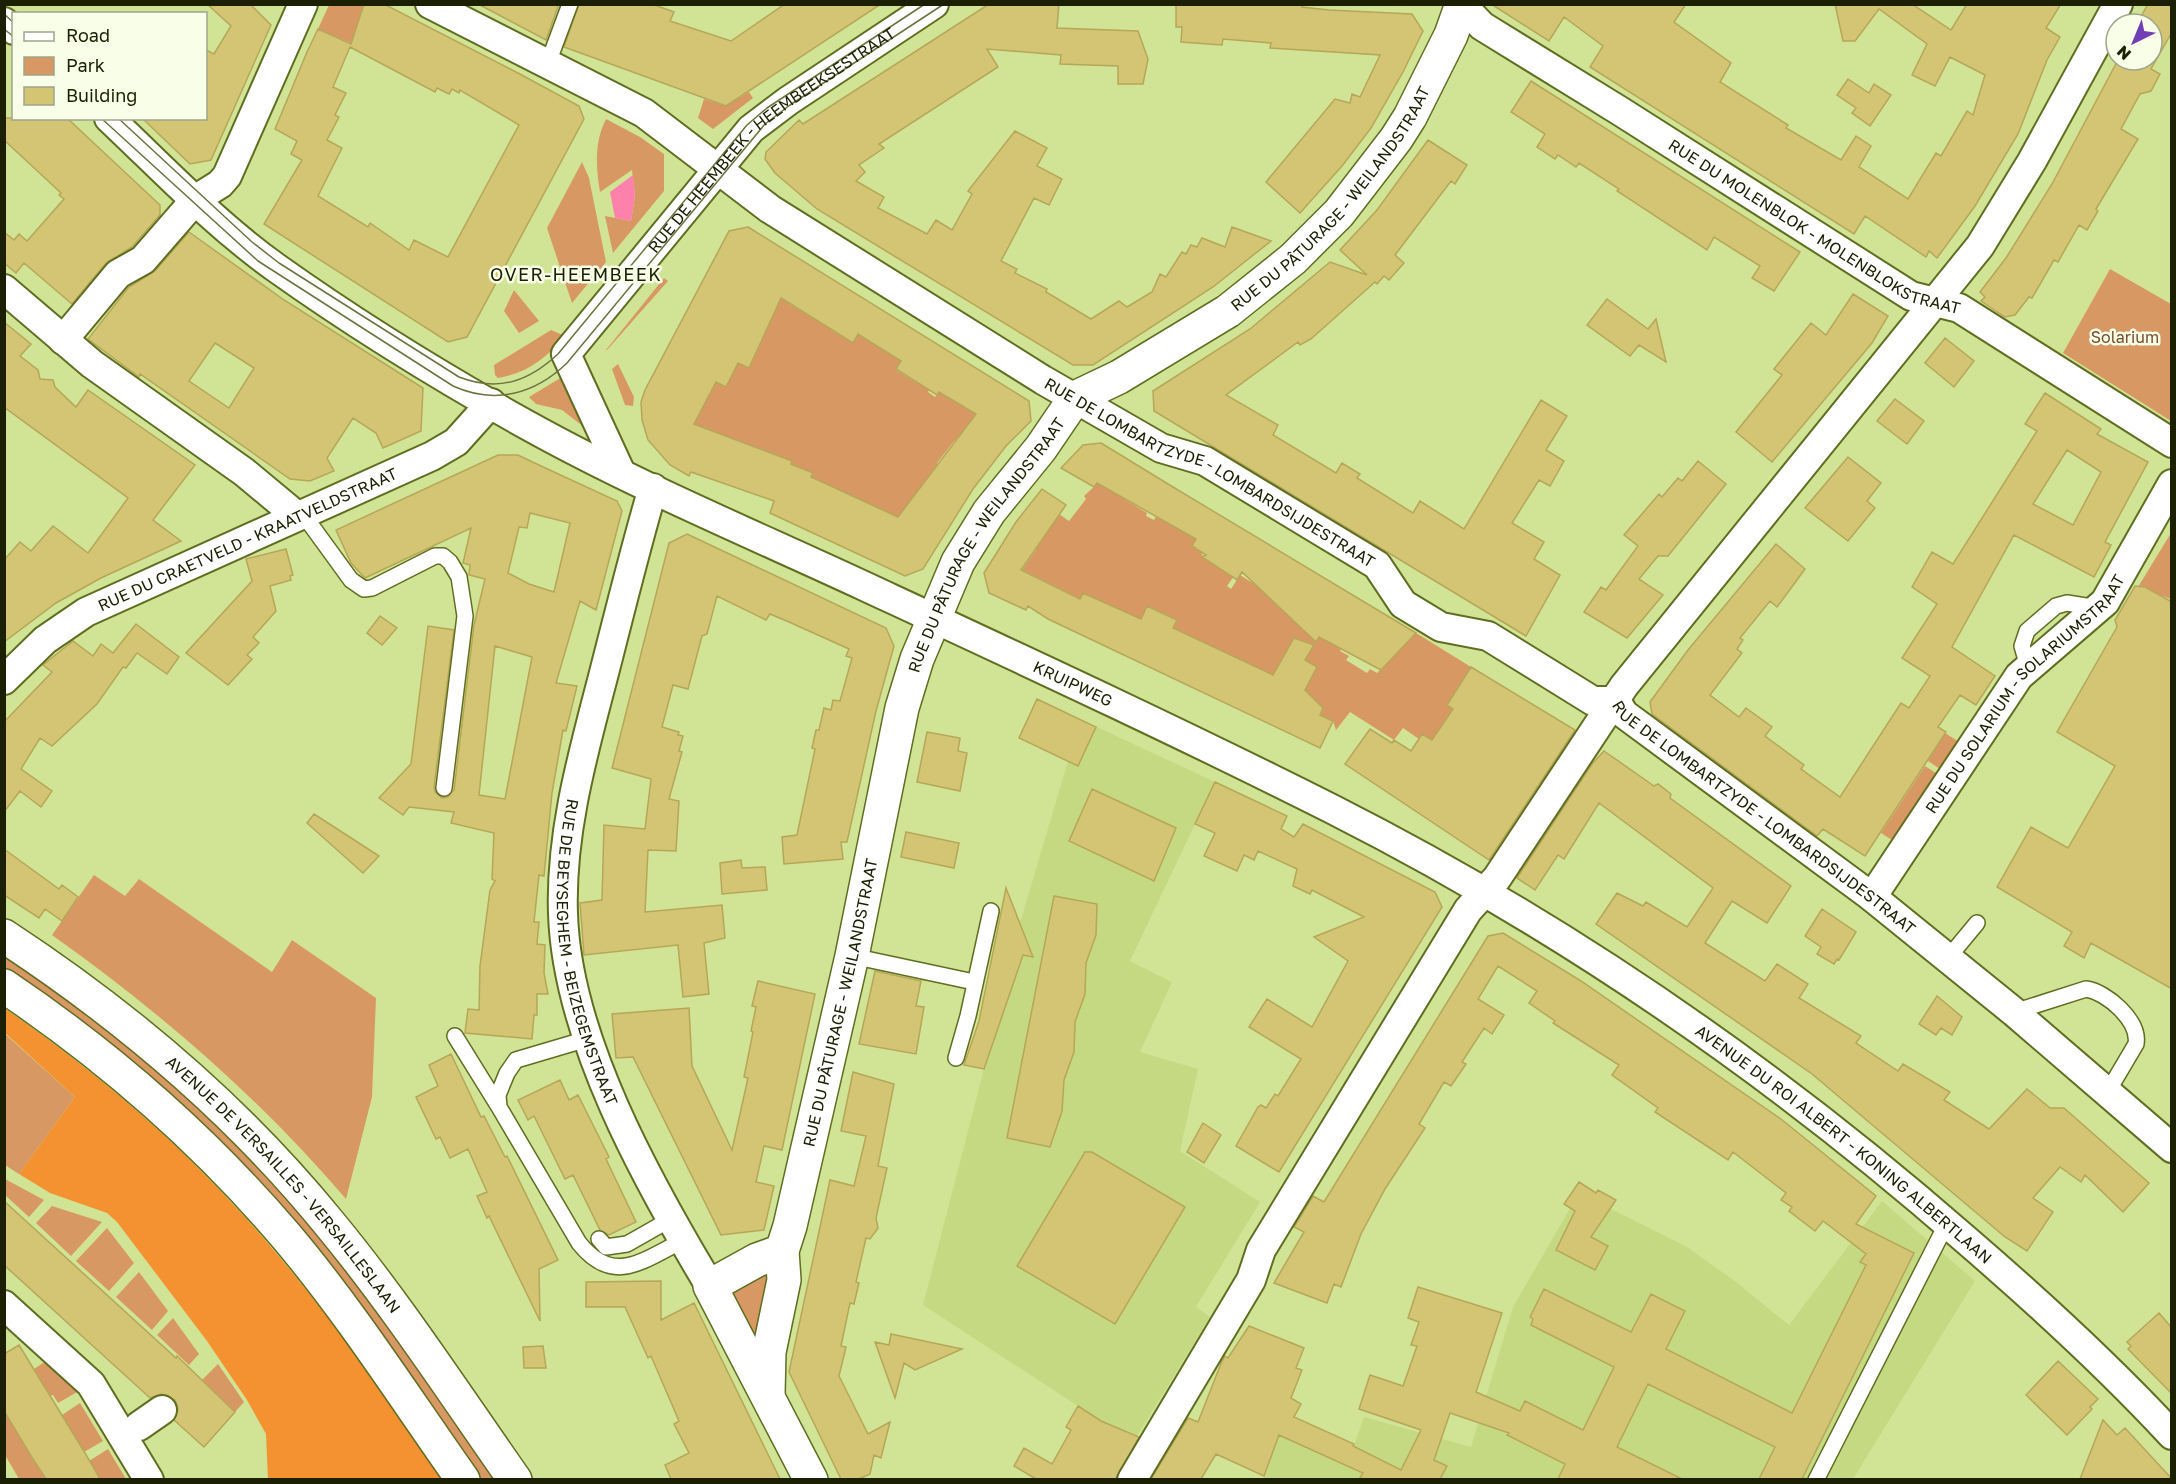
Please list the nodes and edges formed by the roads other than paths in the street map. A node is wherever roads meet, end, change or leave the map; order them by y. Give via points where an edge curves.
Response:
1 (303, 4) edge
2 (430, 4) edge
3 (570, 4) edge
4 (934, 4) edge
5 (2118, 4) edge
6 (1462, 5) edge
7 (548, 63) junction
8 (111, 120) edge
9 (718, 169) junction
10 (196, 199) junction
11 (4, 289) edge
12 (1935, 302) junction
13 (63, 340) junction
14 (1075, 398) junction
15 (490, 403) junction
16 (2172, 443) edge
17 (621, 473) junction
18 (2172, 484) edge
19 (653, 488) junction
20 (300, 515) junction
21 (934, 618) junction
22 (4, 680) edge
23 (1616, 701) junction
24 (444, 788) dead end
25 (1485, 891) junction
26 (1872, 897) junction
27 (991, 911) dead end
28 (1977, 923) dead end
29 (4, 936) edge
30 (852, 956) junction
31 (1948, 958) junction
32 (974, 982) junction
33 (4, 986) edge
34 (2014, 1012) junction
35 (455, 1036) dead end
36 (587, 1039) junction
37 (956, 1058) dead end
38 (2107, 1093) junction
39 (499, 1107) junction
40 (2168, 1144) edge
41 (1947, 1223) junction
42 (677, 1230) junction
43 (599, 1239) dead end
44 (782, 1251) junction
45 (710, 1286) junction
46 (4, 1305) edge
47 (758, 1354) junction
48 (162, 1410) dead end
49 (139, 1426) dead end
50 (2172, 1435) edge
51 (149, 1479) edge
52 (463, 1479) edge
53 (515, 1479) edge
54 (811, 1479) edge
55 (1132, 1479) edge
56 (1816, 1479) edge

1 - 10 street via 227,176
2 - 7 street, RUE DE LOMBARTZYDE - LOMBARDSIJDESTRAAT
3 - 7 lane
4 - 9 street, RUE DE HEEMBEEK - HEEMBEEKSESTRAAT via 770,113
5 - 12 street via 2005,209
6 - 12 street, RUE DU MOLENBLOK - MOLENBLOKSTRAAT via 1482,26 1911,296
6 - 14 street, RUE DU PÂTURAGE - WEILANDSTRAAT via 1446,46 1396,139 1317,237 1228,310 1119,377
7 - 9 street, RUE DE LOMBARTZYDE - LOMBARDSIJDESTRAAT via 644,113
8 - 10 street, KRUIPWEG
9 - 14 street, RUE DE LOMBARTZYDE - LOMBARDSIJDESTRAAT via 770,209
9 - 17 street, RUE DE HEEMBEEK - HEEMBEEKSESTRAAT via 566,354
10 - 13 street via 143,260 118,274
10 - 15 street, KRUIPWEG via 276,268
11 - 13 street
12 - 16 street, RUE DU MOLENBLOK - MOLENBLOKSTRAAT via 1959,308
12 - 23 street via 1624,686
13 - 20 street via 109,378
14 - 21 street, RUE DU PÂTURAGE - WEILANDSTRAAT via 979,527 958,562
14 - 23 street, RUE DE LOMBARTZYDE - LOMBARDSIJDESTRAAT via 1161,448 1205,461 1377,565 1403,604 1441,627 1488,636 1593,701
15 - 17 street, KRUIPWEG
15 - 20 street, RUE DU CRAETVELD - KRAATVELDSTRAAT via 464,435 448,447
17 - 19 street, KRUIPWEG
18 - 26 street, RUE DU SOLARIUM - SOLARIUMSTRAAT via 2111,594 2011,686
19 - 21 street, KRUIPWEG
19 - 36 street, RUE DE BEYSEGHEM - BEIZEGEMSTRAAT via 580,764 565,865 564,932
20 - 22 street, RUE DU CRAETVELD - KRAATVELDSTRAAT via 86,612 45,640
20 - 24 lane via 351,580 364,589 435,556 443,556 455,569 465,616
21 - 25 street, KRUIPWEG via 1328,807
21 - 30 street, RUE DU PÂTURAGE - WEILANDSTRAAT via 902,708
23 - 25 street
23 - 26 street, RUE DE LOMBARTZYDE - LOMBARDSIJDESTRAAT via 1624,714
25 - 41 street, AVENUE DU ROI ALBERT - KONING ALBERTLAAN via 1726,1048 1856,1144
25 - 55 street via 1468,909 1261,1250 1251,1280
26 - 31 street, RUE DE LOMBARTZYDE - LOMBARDSIJDESTRAAT
27 - 32 lane
28 - 31 lane
29 - 53 street, AVENUE DE VERSAILLES - VERSAILLESLAAN via 139,1033 210,1095 272,1158 363,1266
30 - 32 lane
30 - 44 street, RUE DU PÂTURAGE - WEILANDSTRAAT
31 - 34 street, RUE DE LOMBARTZYDE - LOMBARDSIJDESTRAAT
32 - 37 lane
33 - 52 street, AVENUE DE VERSAILLES - VERSAILLESLAAN via 142,1092 264,1211 345,1310
34 - 38 street, RUE DE LOMBARTZYDE - LOMBARDSIJDESTRAAT
34 - 38 lane via 2086,989 2112,1002 2138,1037
35 - 39 lane
36 - 39 lane via 516,1060 498,1095
36 - 42 street, RUE DE BEYSEGHEM - BEIZEGEMSTRAAT via 616,1109
38 - 40 street, RUE DE LOMBARTZYDE - LOMBARDSIJDESTRAAT
39 - 42 lane via 579,1243 592,1257 610,1267 632,1266
41 - 50 street, AVENUE DU ROI ALBERT - KONING ALBERTLAAN via 2092,1352
41 - 56 lane
42 - 43 lane via 619,1247 606,1247
42 - 45 street, RUE DE BEYSEGHEM - BEIZEGEMSTRAAT
44 - 45 street
44 - 47 street, RUE DU PÂTURAGE - WEILANDSTRAAT via 784,1280
45 - 47 street, RUE DE BEYSEGHEM - BEIZEGEMSTRAAT
46 - 51 street via 91,1384
47 - 54 street, RUE DE BEYSEGHEM - BEIZEGEMSTRAAT via 768,1394
48 - 49 street

